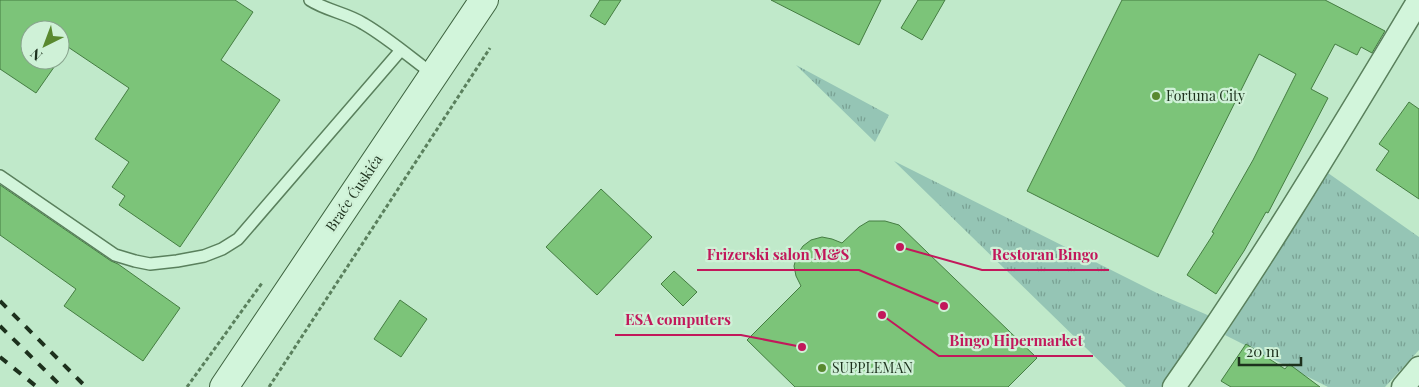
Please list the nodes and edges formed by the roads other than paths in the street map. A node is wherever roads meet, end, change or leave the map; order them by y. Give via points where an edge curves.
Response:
1 (310, 0) edge
2 (484, 0) edge
3 (1419, 0) edge
4 (401, 50) junction
5 (434, 75) junction
6 (0, 176) edge
7 (1419, 368) edge
8 (224, 387) edge
9 (1174, 387) edge
10 (1402, 387) edge

1 - 4 lane via 365,24
2 - 5 main road, Braće Ćuskića
3 - 9 street via 1246,282
4 - 5 lane
4 - 6 lane via 238,239 204,256 150,264 115,255
5 - 8 main road, Braće Ćuskića
7 - 10 street

